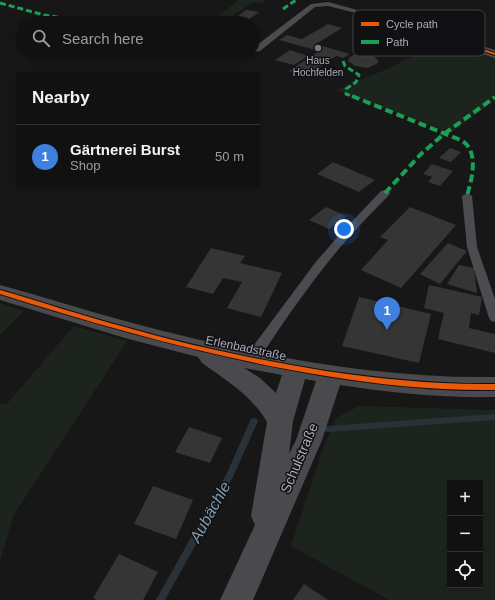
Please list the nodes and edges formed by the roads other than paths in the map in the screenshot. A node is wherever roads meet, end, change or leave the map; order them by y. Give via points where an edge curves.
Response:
1 (353, 10) edge
2 (260, 47) edge
3 (485, 51) edge
4 (495, 54) edge
5 (385, 193) dead end
6 (467, 196) dead end
7 (0, 292) edge
8 (495, 318) edge
9 (197, 348) junction
10 (250, 361) junction
11 (296, 369) junction
12 (331, 374) junction
13 (495, 387) edge
14 (280, 421) junction
15 (262, 541) junction
16 (236, 600) edge

1 - 2 lane via 328,4 313,5
3 - 4 street
5 - 10 lane via 313,274
6 - 8 lane via 472,247
7 - 9 main road, Erlenbadstraße via 71,315
9 - 10 main road, Erlenbadstraße
9 - 14 main road via 250,385 267,400
10 - 11 main road, Erlenbadstraße
11 - 12 main road, Erlenbadstraße
11 - 14 main road, Schulstraße
12 - 13 main road, Erlenbadstraße via 400,384
12 - 15 main road, Schulstraße via 309,440
14 - 15 main road, Schulstraße
15 - 16 main road, Schulstraße

